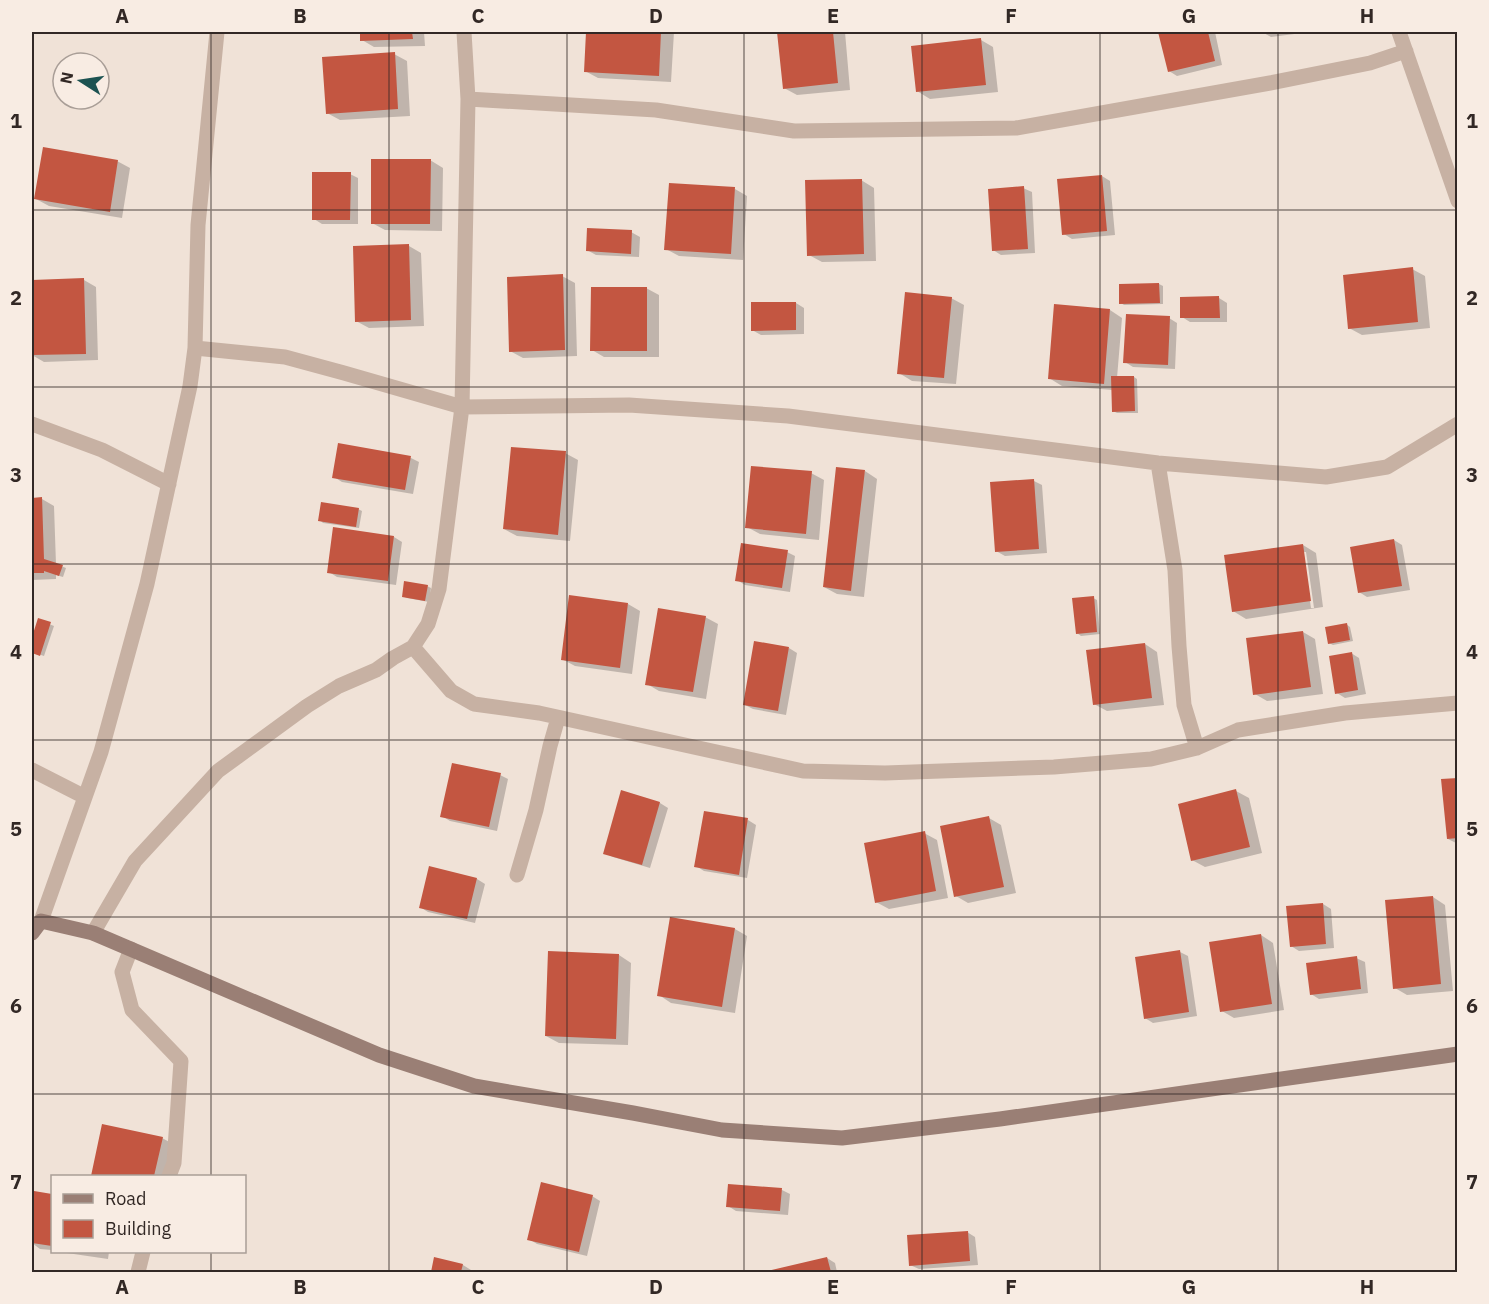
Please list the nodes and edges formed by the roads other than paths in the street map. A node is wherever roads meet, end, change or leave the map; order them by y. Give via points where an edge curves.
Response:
1 (217, 32) edge
2 (464, 32) edge
3 (1399, 32) edge
4 (1406, 51) junction
5 (468, 99) junction
6 (1458, 201) edge
7 (195, 348) junction
8 (462, 407) junction
9 (32, 424) edge
10 (1458, 424) edge
11 (1158, 463) junction
12 (169, 484) junction
13 (413, 647) junction
14 (1458, 703) edge
15 (558, 718) junction
16 (1197, 748) junction
17 (32, 770) edge
18 (85, 797) junction
19 (517, 875) dead end
20 (36, 927) edge
21 (93, 933) junction
22 (131, 949) junction
23 (1458, 1054) edge
24 (169, 1175) edge
25 (143, 1253) edge
26 (138, 1272) edge

1 - 7 street via 198,225
2 - 5 street
3 - 4 street
4 - 5 street via 1370,63 1270,83 1016,128 794,130 656,110
4 - 6 street
5 - 8 street
7 - 8 street via 285,357
7 - 12 street
8 - 11 street via 629,405 788,416
8 - 13 street via 439,590 428,624
9 - 12 street via 102,450
10 - 11 street via 1387,467 1326,477
11 - 16 street via 1175,570 1184,705
12 - 18 street via 147,584
13 - 15 street via 451,691 474,704
13 - 21 street via 315,701 218,771 135,861
14 - 16 street via 1345,712 1238,730
15 - 16 street via 803,771 885,773 1054,767 1151,759
15 - 19 street
17 - 18 street
18 - 20 street
20 - 21 street
21 - 22 street
22 - 23 street via 379,1055 474,1086 722,1130 842,1138
22 - 24 street via 122,972 132,1010 181,1061 174,1163
25 - 26 street

